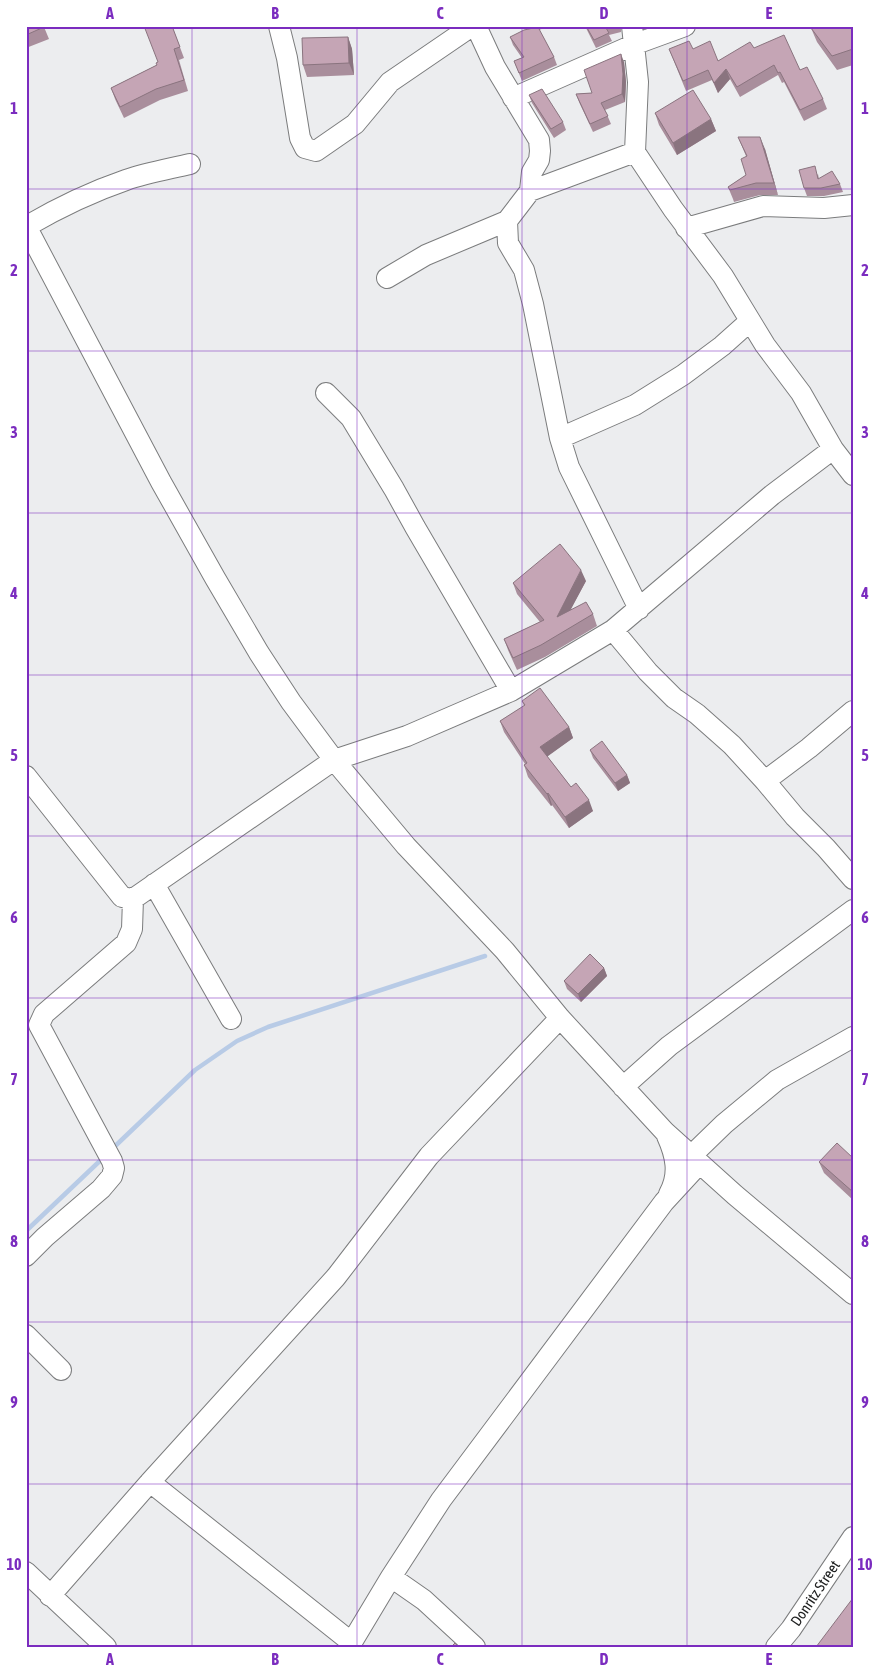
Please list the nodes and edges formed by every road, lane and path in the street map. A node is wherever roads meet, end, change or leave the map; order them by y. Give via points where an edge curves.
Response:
1 (279, 26) edge
2 (474, 26) edge
3 (686, 26) edge
4 (633, 36) edge
5 (513, 98) junction
6 (635, 152) junction
7 (190, 164) dead end
8 (530, 191) junction
9 (853, 205) edge
10 (507, 221) junction
11 (26, 226) edge
12 (686, 228) junction
13 (387, 278) dead end
14 (750, 321) junction
15 (326, 393) dead end
16 (560, 438) junction
17 (833, 449) junction
18 (853, 475) edge
19 (639, 609) junction
20 (613, 630) junction
21 (511, 691) junction
22 (853, 711) edge
23 (334, 760) junction
24 (26, 776) edge
25 (765, 781) junction
26 (853, 880) edge
27 (154, 884) junction
28 (133, 899) junction
29 (853, 910) edge
30 (560, 1018) junction
31 (231, 1019) dead end
32 (853, 1037) edge
33 (623, 1087) junction
34 (665, 1132) junction
35 (695, 1160) junction
36 (664, 1202) junction
37 (26, 1256) edge
38 (853, 1294) edge
39 (26, 1335) edge
40 (61, 1370) dead end
41 (150, 1482) junction
42 (853, 1537) edge
43 (26, 1572) edge
44 (391, 1577) junction
45 (50, 1596) junction
46 (350, 1644) edge
47 (106, 1647) edge
48 (475, 1647) edge
49 (776, 1647) edge

1 - 2 street via 300,138 305,148 316,150 355,124 390,82
2 - 5 street
3 - 4 street
4 - 5 street
4 - 6 street via 638,82
5 - 8 street via 539,140 539,160 532,172
6 - 8 street
6 - 12 street
7 - 11 street via 127,179
8 - 10 street
9 - 12 street via 824,208 763,206
10 - 13 street via 426,255
10 - 16 street via 508,243 524,270 534,304
11 - 23 street via 215,578 291,702
12 - 14 street via 723,276
14 - 16 street via 722,346 635,405
14 - 17 street via 801,393
15 - 21 street via 351,418
16 - 19 street via 569,467
17 - 18 street
17 - 19 street via 772,495
19 - 20 street
20 - 21 street
20 - 25 street via 674,698 732,745
21 - 23 street via 407,736
22 - 25 street
23 - 27 street
23 - 30 street via 406,846 505,950
24 - 28 street via 122,897
25 - 26 street
27 - 28 street
27 - 31 street
28 - 37 street via 132,929 126,943 44,1014 39,1025 108,1154 114,1168 112,1176 102,1190 45,1236
29 - 33 street via 669,1046
30 - 33 street
30 - 41 street via 429,1156 336,1277
32 - 35 street via 777,1080 724,1124
33 - 34 street
34 - 35 street
34 - 36 street via 676,1163 676,1176
35 - 36 street
35 - 38 street
36 - 44 street via 441,1500
39 - 40 street
41 - 45 street
41 - 46 street
42 - 49 street, Donritz Street
43 - 45 street
44 - 46 street
44 - 48 street via 424,1600
45 - 47 street

